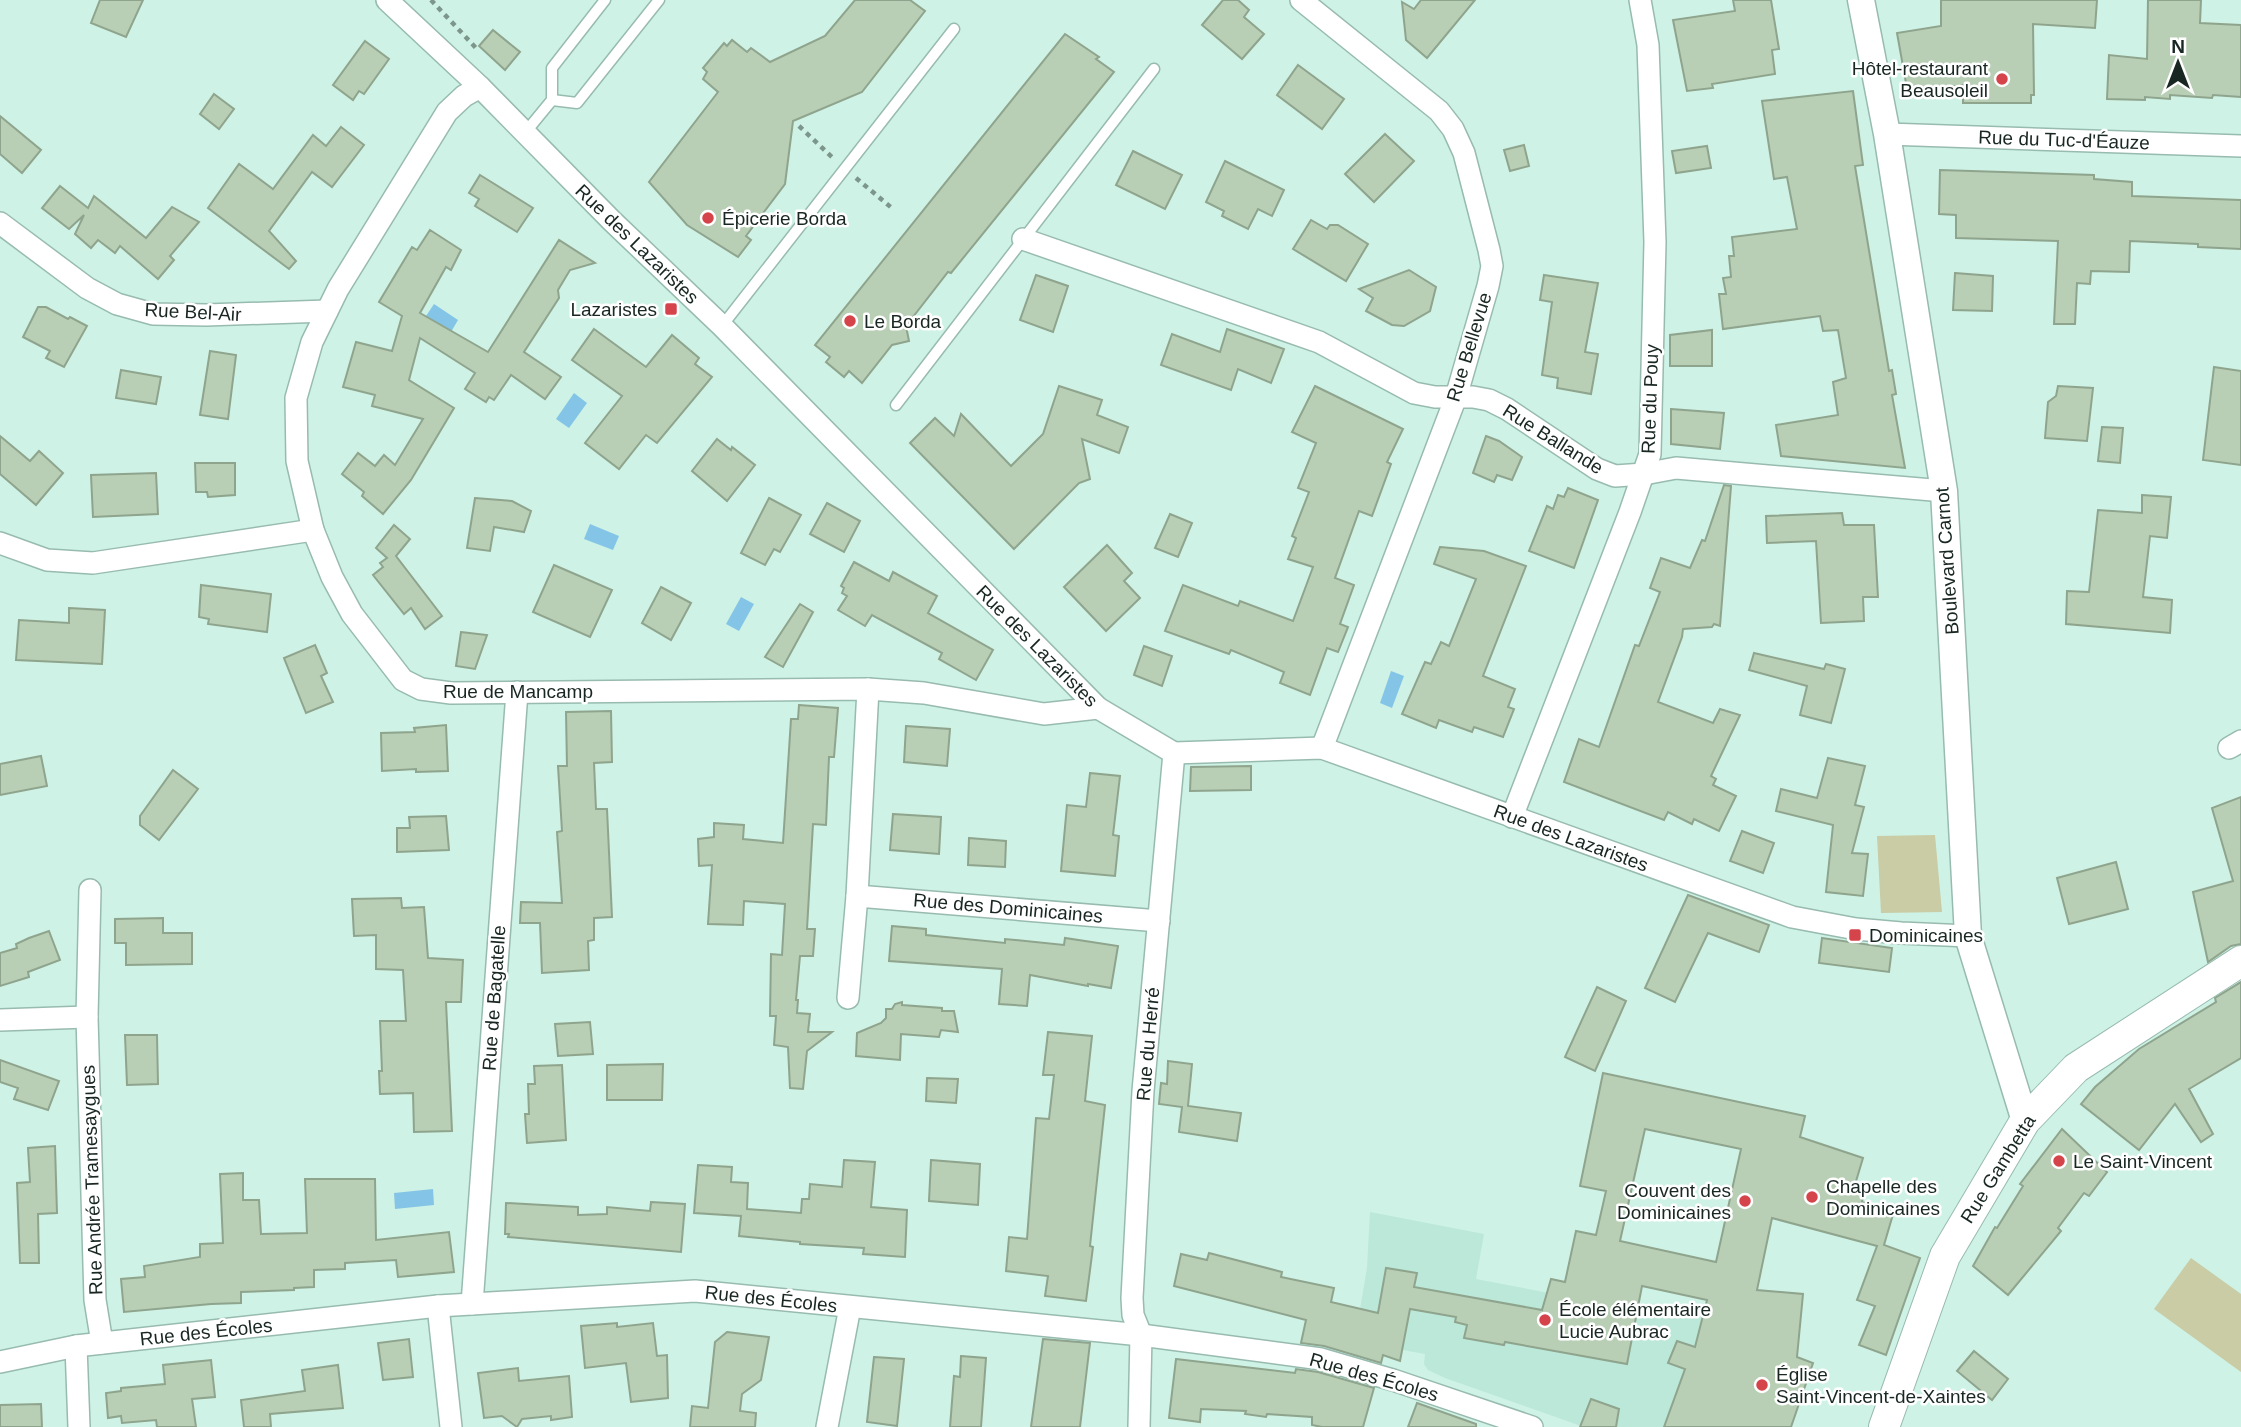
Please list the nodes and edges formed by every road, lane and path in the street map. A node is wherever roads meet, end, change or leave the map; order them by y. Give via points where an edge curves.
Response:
1 (387, 0) edge
2 (605, 0) edge
3 (659, 0) edge
4 (1301, 0) edge
5 (1640, 0) edge
6 (1861, 0) edge
7 (954, 29) dead end
8 (1154, 69) dead end
9 (480, 88) junction
10 (552, 100) junction
11 (524, 134) junction
12 (1886, 134) junction
13 (2241, 146) edge
14 (0, 223) edge
15 (1023, 239) junction
16 (327, 311) junction
17 (722, 326) junction
18 (1456, 397) junction
19 (895, 405) dead end
20 (1644, 474) junction
21 (1944, 491) junction
22 (313, 530) junction
23 (0, 543) edge
24 (868, 689) junction
25 (517, 692) junction
26 (1098, 708) junction
27 (1322, 748) junction
28 (1174, 753) junction
29 (1513, 817) junction
30 (90, 890) dead end
31 (857, 896) junction
32 (1158, 921) junction
33 (1968, 936) junction
34 (2241, 961) edge
35 (848, 998) dead end
36 (87, 1017) junction
37 (0, 1020) edge
38 (2025, 1121) junction
39 (472, 1304) junction
40 (438, 1306) junction
41 (850, 1307) junction
42 (1141, 1335) junction
43 (102, 1343) junction
44 (76, 1346) junction
45 (0, 1362) edge
46 (79, 1427) edge
47 (451, 1427) edge
48 (827, 1427) edge
49 (1139, 1427) edge
50 (1532, 1427) edge
51 (1884, 1427) edge

1 - 9 street, Rue des Lazaristes
2 - 10 lane via 552,68
3 - 10 lane via 577,103
4 - 18 street, Rue Bellevue via 1438,111 1453,128 1464,153 1492,265
5 - 20 street, Rue du Pouy via 1648,45 1655,242 1650,453
6 - 12 street, Boulevard Carnot
7 - 17 lane
8 - 15 lane
9 - 11 street, Rue des Lazaristes
9 - 16 street, Rue de Mancamp via 447,112
10 - 11 lane
11 - 17 street, Rue des Lazaristes
12 - 13 street, Rue du Tuc-d'Éauze
12 - 21 street, Boulevard Carnot
14 - 16 street, Rue Bel-Air via 87,288 129,308 153,314 206,315
15 - 18 street, Rue Ballande via 1319,342 1414,393
15 - 19 lane
16 - 22 street, Rue de Mancamp via 312,342 296,398 297,461
17 - 26 street, Rue des Lazaristes
18 - 20 street, Rue Ballande via 1489,400 1507,409 1606,473
18 - 27 street, Rue Bellevue
20 - 21 street, Rue Ballande via 1676,468
20 - 29 street, Rue du Pouy
21 - 33 street, Boulevard Carnot
22 - 23 street via 93,563 47,560
22 - 25 street, Rue de Mancamp via 352,614 403,680 421,689 451,693
24 - 25 street, Rue de Mancamp
24 - 26 street, Rue de Mancamp via 924,693 1044,714
24 - 31 street
25 - 39 street, Rue de Bagatelle
26 - 28 street, Rue des Lazaristes
27 - 28 street, Rue des Lazaristes
27 - 29 street, Rue des Lazaristes
28 - 32 street, Rue du Herré
29 - 33 street, Rue des Lazaristes via 1792,917 1856,929
30 - 36 street, Rue Andrée Tramesaygues
31 - 32 street, Rue des Dominicaines
31 - 35 street
32 - 42 street, Rue du Herré via 1132,1298
33 - 38 street, Boulevard Carnot
34 - 38 main road, Rue Gambetta via 2076,1068
36 - 37 street
36 - 43 street, Rue Andrée Tramesaygues via 95,1300
38 - 51 main road, Rue Gambetta via 1945,1256
39 - 40 street, Rue des Écoles
39 - 41 street, Rue des Écoles via 695,1292
40 - 43 street, Rue des Écoles
40 - 47 street
41 - 42 street, Rue des Écoles
41 - 48 street
42 - 49 street, Rue du Herré
42 - 50 street, Rue des Écoles via 1321,1359
43 - 44 street, Rue des Écoles
44 - 45 street, Rue des Écoles
44 - 46 street

